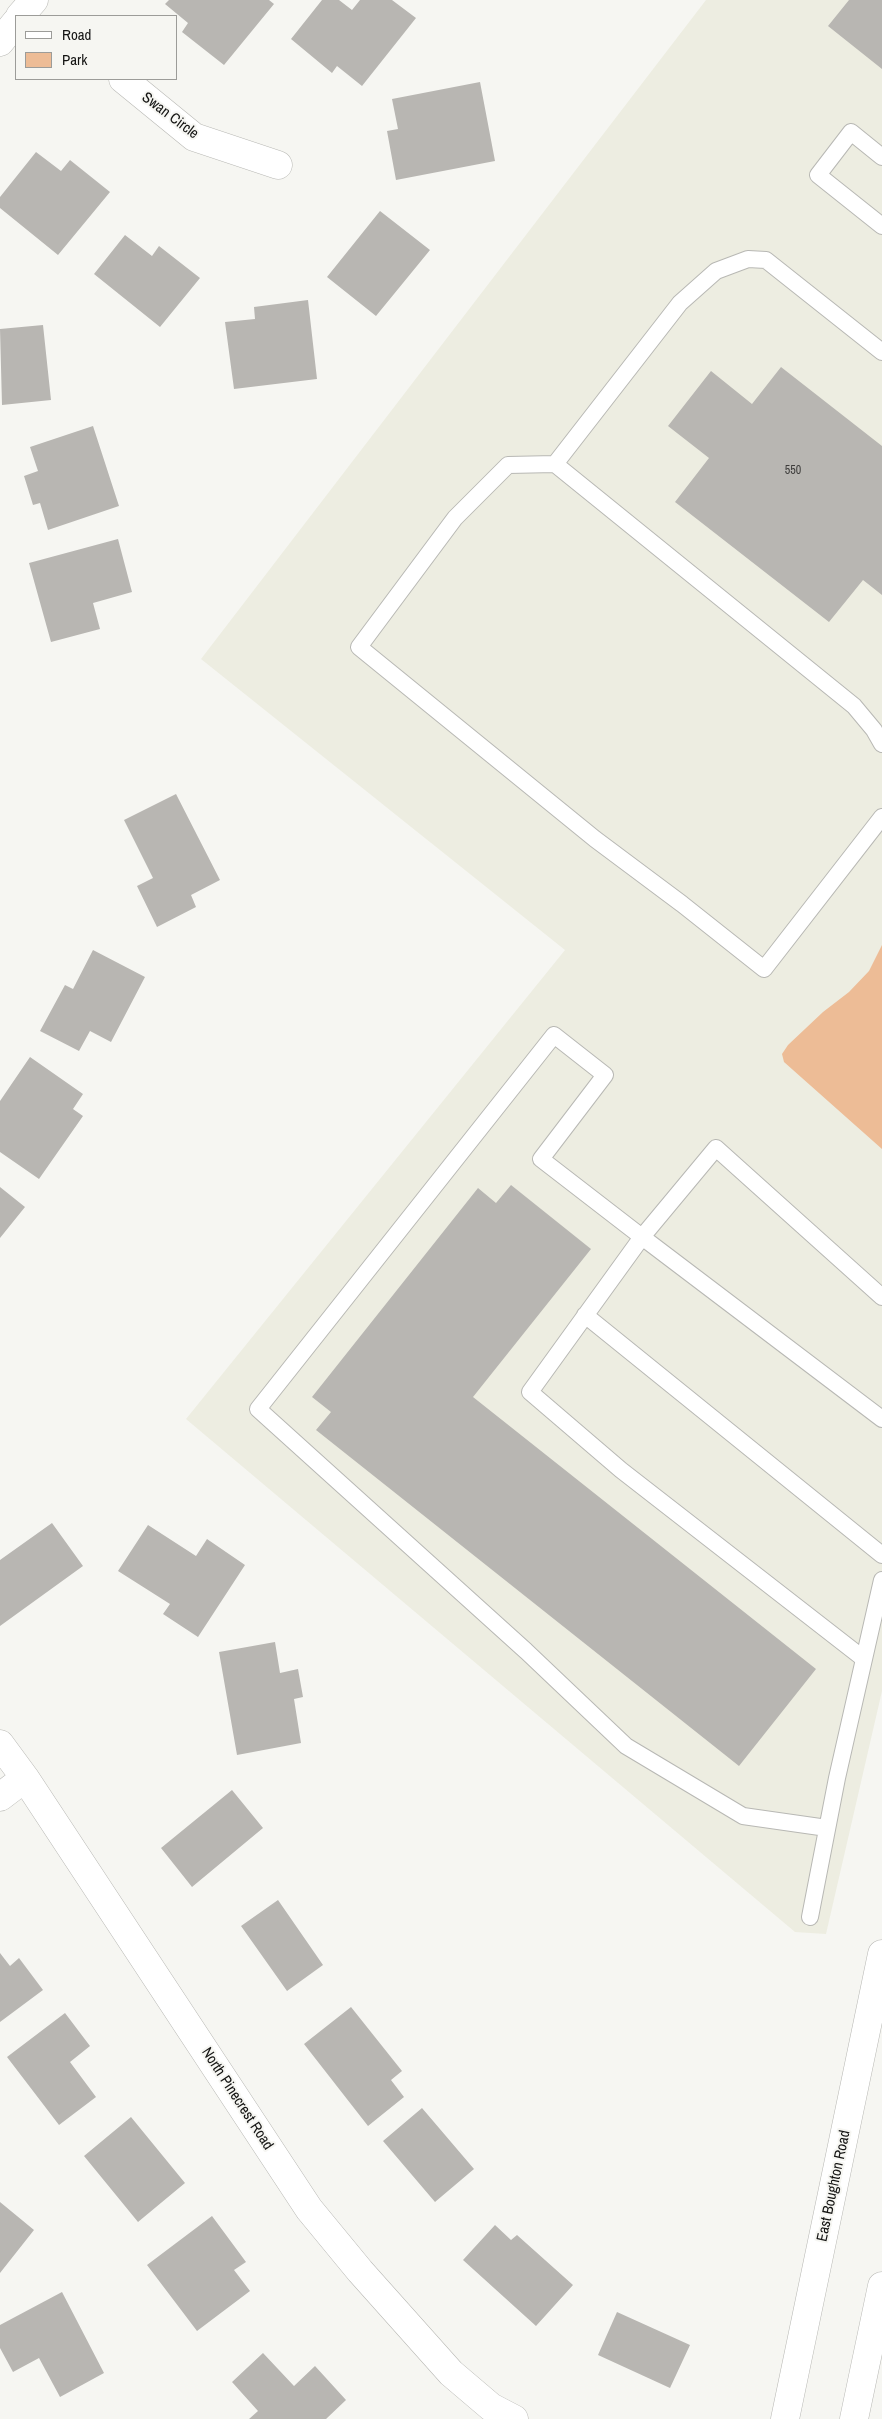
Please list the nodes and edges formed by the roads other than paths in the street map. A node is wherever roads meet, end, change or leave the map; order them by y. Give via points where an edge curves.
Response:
1 (15, 26) edge
2 (0, 42) edge
3 (124, 80) edge
4 (882, 157) edge
5 (278, 164) dead end
6 (881, 223) edge
7 (882, 352) edge
8 (555, 464) junction
9 (882, 744) edge
10 (882, 817) edge
11 (642, 1237) junction
12 (882, 1297) edge
13 (586, 1315) junction
14 (882, 1420) edge
15 (882, 1555) edge
16 (882, 1580) edge
17 (864, 1659) junction
18 (0, 1744) edge
19 (25, 1778) junction
20 (0, 1797) edge
21 (827, 1828) junction
22 (810, 1917) dead end
23 (882, 1954) edge
24 (882, 2286) edge
25 (514, 2419) edge
26 (785, 2419) edge
27 (854, 2419) edge

1 - 2 street
3 - 5 street, Swan Circle via 194,137
4 - 6 lane via 851,132 818,175
7 - 8 lane via 766,260 748,259 716,271 680,303
8 - 9 lane via 854,706
8 - 10 lane via 508,465 455,518 359,647 595,839 764,969
11 - 12 lane via 716,1148
11 - 13 lane
11 - 14 lane
11 - 21 lane via 541,1159 605,1075 554,1035 258,1409 526,1650 626,1746 743,1816
13 - 15 lane
13 - 17 lane via 530,1392 621,1470
16 - 17 lane
17 - 21 lane
18 - 19 street, North Pinecrest Road
19 - 20 street
19 - 25 street, North Pinecrest Road via 309,2209 360,2272 451,2373 491,2407
21 - 22 lane
23 - 26 street, East Boughton Road
24 - 27 street

